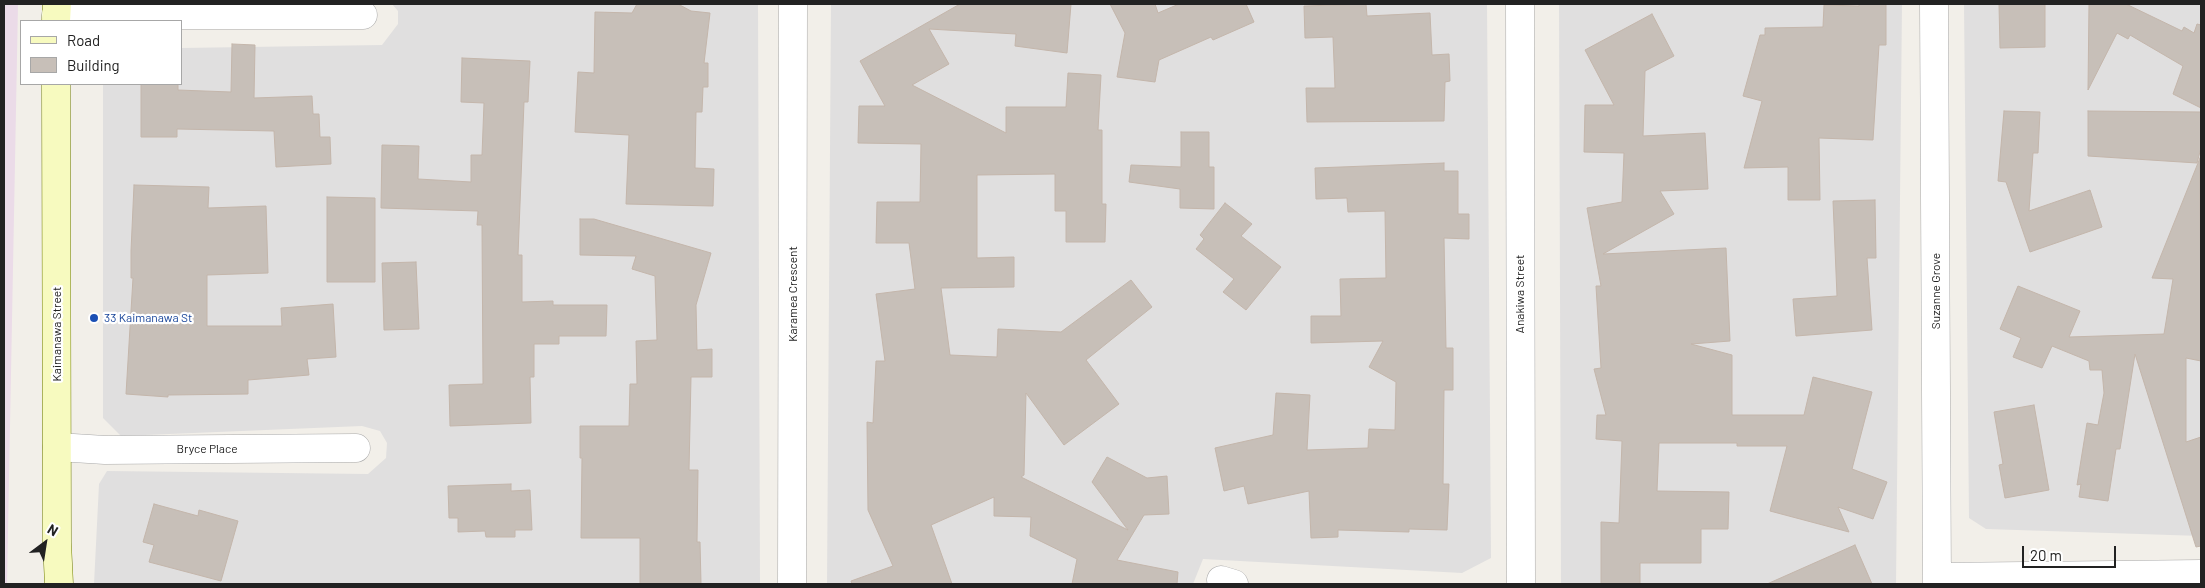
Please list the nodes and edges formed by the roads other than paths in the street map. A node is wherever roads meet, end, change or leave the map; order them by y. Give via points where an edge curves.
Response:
1 (793, 4) edge
2 (1520, 4) edge
3 (1934, 4) edge
4 (56, 13) edge
5 (363, 14) dead end
6 (56, 85) edge
7 (57, 447) junction
8 (356, 448) dead end
9 (2201, 574) edge
10 (1938, 581) edge
11 (59, 584) edge
12 (792, 584) edge
13 (1521, 584) edge

1 - 12 street, Karamea Crescent
2 - 13 street, Anakiwa Street
3 - 10 street, Suzanne Grove
4 - 5 street
6 - 7 street, Kaimanawa Street
7 - 8 street, Bryce Place via 105,450
7 - 11 street, Kaimanawa Street
9 - 10 street, Suzanne Grove

